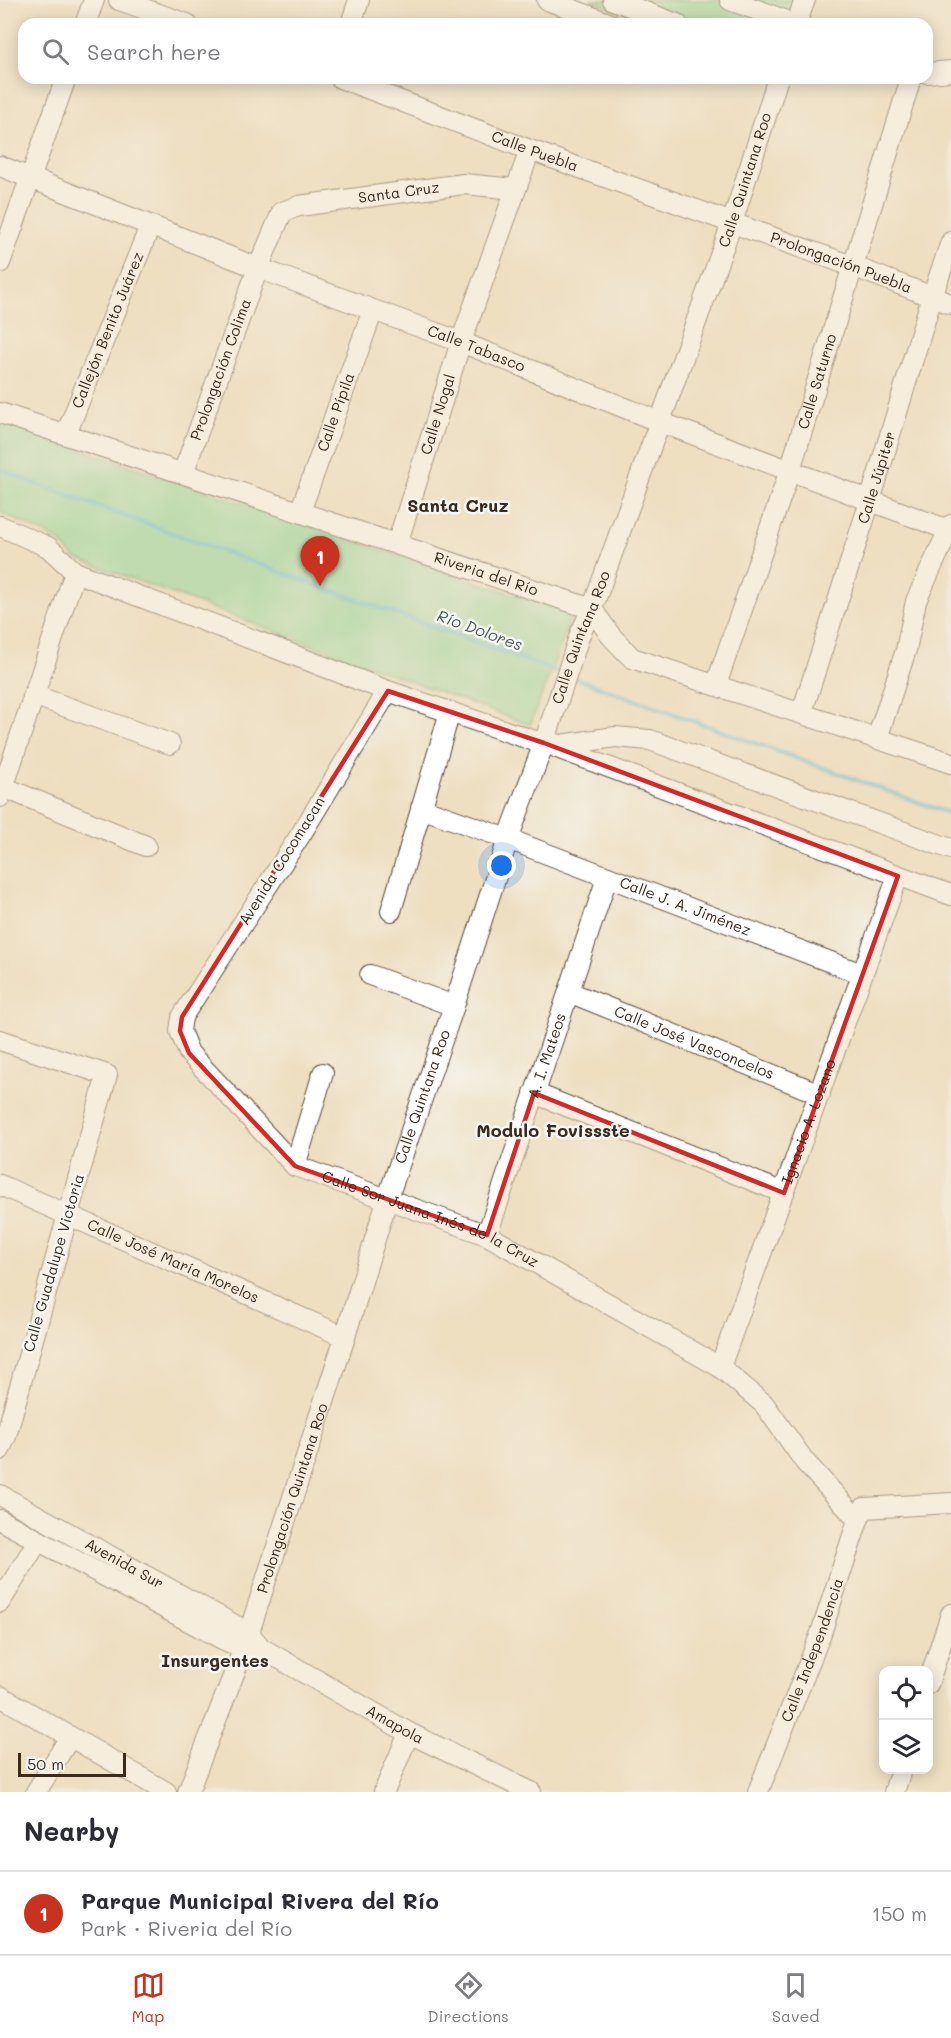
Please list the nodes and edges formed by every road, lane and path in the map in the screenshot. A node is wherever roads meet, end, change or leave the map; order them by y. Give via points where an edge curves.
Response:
1 (94, 0) edge
2 (119, 0) edge
3 (359, 0) edge
4 (547, 0) edge
5 (613, 0) edge
6 (730, 0) edge
7 (791, 0) edge
8 (805, 0) edge
9 (88, 18) edge
10 (170, 18) edge
11 (353, 18) edge
12 (595, 18) edge
13 (660, 18) edge
14 (775, 18) edge
15 (788, 18) edge
16 (791, 18) edge
17 (951, 70) edge
18 (933, 72) edge
19 (64, 84) edge
20 (356, 84) edge
21 (769, 84) edge
22 (909, 84) edge
23 (530, 150) junction
24 (0, 166) edge
25 (31, 177) junction
26 (514, 189) junction
27 (282, 212) joint
28 (732, 223) junction
29 (150, 226) junction
30 (951, 242) edge
31 (0, 263) edge
32 (852, 266) junction
33 (258, 268) junction
34 (932, 297) junction
35 (951, 304) edge
36 (373, 310) junction
37 (461, 342) junction
38 (0, 412) edge
39 (660, 422) junction
40 (66, 434) junction
41 (790, 470) junction
42 (183, 473) junction
43 (870, 501) junction
44 (300, 512) junction
45 (0, 526) edge
46 (950, 529) edge
47 (397, 544) junction
48 (75, 572) junction
49 (592, 609) junction
50 (716, 685) junction
51 (388, 691) junction
52 (33, 695) junction
53 (450, 712) junction
54 (802, 712) junction
55 (877, 739) junction
56 (543, 743) junction
57 (170, 744) dead end
58 (5, 763) edge
59 (951, 763) edge
60 (2, 792) edge
61 (421, 808) junction
62 (508, 839) junction
63 (146, 846) dead end
64 (951, 849) edge
65 (898, 876) junction
66 (607, 878) junction
67 (951, 895) edge
68 (391, 911) dead end
69 (862, 974) junction
70 (369, 975) dead end
71 (569, 992) junction
72 (454, 1006) junction
73 (180, 1031) joint
74 (0, 1040) edge
75 (323, 1073) dead end
76 (534, 1093) junction
77 (820, 1094) junction
78 (295, 1166) junction
79 (0, 1185) edge
80 (784, 1193) junction
81 (387, 1200) junction
82 (67, 1215) junction
83 (487, 1234) junction
84 (345, 1337) junction
85 (720, 1367) junction
86 (0, 1450) edge
87 (0, 1495) edge
88 (951, 1503) edge
89 (861, 1514) junction
90 (0, 1520) edge
91 (38, 1540) junction
92 (0, 1602) edge
93 (951, 1614) edge
94 (251, 1643) junction
95 (938, 1675) edge
96 (0, 1696) edge
97 (409, 1733) junction
98 (70, 1737) junction
99 (900, 1774) edge
100 (36, 1792) edge
101 (166, 1792) edge
102 (188, 1792) edge
103 (384, 1792) edge
104 (531, 1792) edge
105 (758, 1792) edge
106 (894, 1792) edge

1 - 9 street
2 - 10 street
3 - 11 street
4 - 12 street
5 - 13 street
6 - 14 street
7 - 15 street
8 - 16 street
17 - 18 street
19 - 25 street
20 - 23 street, Calle Puebla
21 - 28 street, Calle Quintana Roo
22 - 32 street, Calle Saturno
23 - 26 street, Calle Nogal
23 - 28 street, Calle Puebla
24 - 25 street, Calle Tabasco
25 - 29 street, Calle Tabasco
25 - 31 street
26 - 27 street, Santa Cruz via 464,184 299,206
26 - 37 street, Calle Nogal
27 - 33 street, Prolongación Colima
28 - 32 street, Prolongación Puebla
28 - 39 street, Calle Quintana Roo
29 - 33 street, Calle Tabasco
29 - 40 street, Callejón Benito Juárez
30 - 34 street, Calle Júpiter
32 - 34 street, Prolongación Puebla
32 - 41 street, Calle Saturno
33 - 36 street, Calle Tabasco
33 - 42 street, Prolongación Colima
34 - 35 street, Prolongación Puebla
34 - 43 street, Calle Júpiter
36 - 37 street, Calle Tabasco
36 - 44 street, Calle Pípila
37 - 39 street, Calle Tabasco
37 - 47 street, Calle Nogal
38 - 40 street, Riveria del Río
39 - 41 street, Calle Tabasco
39 - 49 street, Calle Quintana Roo
40 - 42 street, Riveria del Río
41 - 43 street, Calle Tabasco
41 - 50 street, Calle Saturno
42 - 44 street, Riveria del Río
43 - 46 street, Calle Tabasco
43 - 54 street, Calle Júpiter
44 - 47 street, Riveria del Río
45 - 48 street via 48,547
46 - 55 street via 916,601 906,650
47 - 49 street, Riveria del Río
48 - 51 street
48 - 52 street
49 - 50 street via 632,658
49 - 56 street, Calle Quintana Roo
50 - 54 street
51 - 53 street
51 - 73 street, Avenida Cocomacan via 182,1017
52 - 57 street
52 - 58 street
53 - 56 street
53 - 61 street
54 - 55 street
55 - 59 street
56 - 62 street, Calle Quintana Roo
56 - 64 street via 561,745 615,737 650,740
56 - 65 street
58 - 60 street
60 - 63 street
61 - 62 street, Calle J. A. Jiménez
61 - 68 street
62 - 66 street, Calle J. A. Jiménez
62 - 72 street, Calle Quintana Roo
65 - 67 street
65 - 69 street, Ignacio A. Lozano
66 - 69 street, Calle J. A. Jiménez
66 - 71 street, A. I. Mateos
69 - 77 street, Ignacio A. Lozano
70 - 72 street
71 - 76 street, A. I. Mateos
71 - 77 street, Calle José Vasconcelos
72 - 81 street, Calle Quintana Roo
73 - 78 street, Calle Sor Juana Inés de la Cruz via 189,1053
74 - 82 street, Calle Guadalupe Victoria via 107,1075
75 - 78 street
76 - 80 street
76 - 83 street, A. I. Mateos
77 - 80 street, Ignacio A. Lozano
78 - 81 street, Calle Sor Juana Inés de la Cruz
79 - 82 street, Calle José María Morelos
80 - 85 street, Ignacio A. Lozano
81 - 83 street, Calle Sor Juana Inés de la Cruz
81 - 84 street, Prolongación Quintana Roo
82 - 84 street, Calle José María Morelos
82 - 86 street, Calle Guadalupe Victoria
83 - 85 street, Calle Sor Juana Inés de la Cruz
84 - 94 street, Prolongación Quintana Roo
85 - 89 street, Calle Sor Juana Inés de la Cruz via 764,1404 805,1462
87 - 94 street, Avenida Sur
88 - 89 street
89 - 105 street, Calle Independencia via 821,1633
90 - 91 street, Avenida Sur
91 - 92 street
91 - 94 street, Avenida Sur via 224,1640
93 - 95 street
94 - 97 street, Amapola
94 - 102 street, Prolongación Quintana Roo
96 - 98 street
97 - 103 street
97 - 104 street, Amapola
98 - 100 street
98 - 101 street
99 - 106 street

